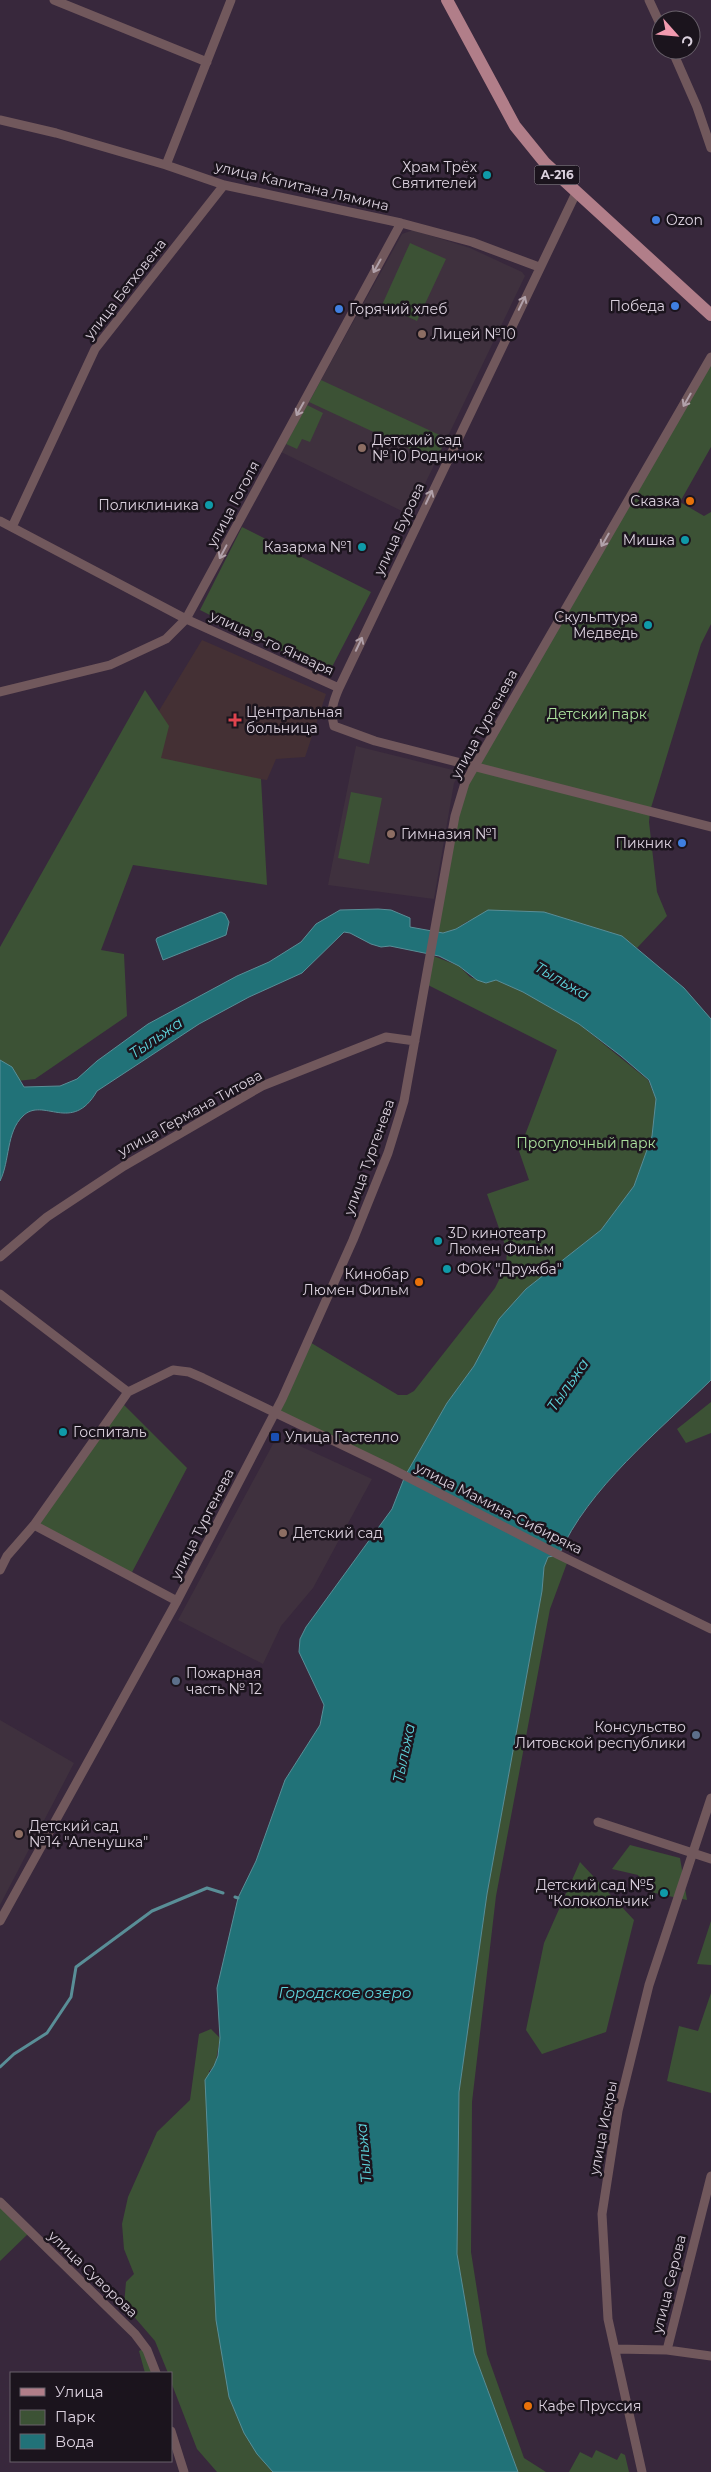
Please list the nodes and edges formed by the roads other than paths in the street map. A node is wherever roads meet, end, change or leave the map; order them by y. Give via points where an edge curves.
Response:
1 (54, 0) edge
2 (231, 0) edge
3 (447, 0) edge
4 (676, 60) edge
5 (207, 62) junction
6 (0, 120) edge
7 (711, 148) edge
8 (166, 165) junction
9 (224, 185) junction
10 (576, 193) junction
11 (401, 223) junction
12 (539, 267) junction
13 (711, 315) edge
14 (711, 357) edge
15 (0, 521) edge
16 (12, 527) junction
17 (186, 619) junction
18 (338, 688) junction
19 (0, 692) edge
20 (474, 767) junction
21 (711, 826) edge
22 (415, 1041) junction
23 (0, 1258) edge
24 (0, 1294) edge
25 (128, 1392) junction
26 (274, 1413) junction
27 (34, 1525) junction
28 (4, 1556) edge
29 (0, 1570) edge
30 (178, 1601) junction
31 (711, 1629) edge
32 (711, 1798) edge
33 (598, 1822) dead end
34 (692, 1852) junction
35 (711, 1859) edge
36 (0, 1921) edge
37 (711, 2176) edge
38 (0, 2202) edge
39 (615, 2349) junction
40 (666, 2350) junction
41 (711, 2356) edge
42 (156, 2372) edge
43 (172, 2434) edge
44 (184, 2472) edge
45 (642, 2472) edge

1 - 5 street
2 - 5 street
3 - 10 main road, А-216 via 514,126
4 - 7 street
5 - 8 street
6 - 8 street, улица Капитана Лямина
8 - 9 street, улица Капитана Лямина
9 - 11 street, улица Капитана Лямина
9 - 16 street, улица Бетховена via 95,349
10 - 12 street, улица Бурова
10 - 13 main road, А-216
11 - 12 street, улица Капитана Лямина via 472,242
11 -> 17 street, улица Гоголя
18 -> 12 street, улица Бурова
14 -> 20 street, улица Тургенева
15 - 16 street, улица 9-го Января
16 - 17 street, улица 9-го Января
17 - 18 street, улица 9-го Января
17 - 19 street, улица Гоголя via 166,639 110,664
18 - 20 street, улица 9-го Января via 331,710 334,726 375,741
20 - 21 street, улица 9-го Января
20 - 22 street, улица Тургенева via 465,783 455,816
22 - 23 street, улица Германа Титова via 386,1037 262,1086 124,1166 47,1217
22 - 26 street, улица Тургенева via 404,1101 388,1153
24 - 25 street
25 - 26 street, улица Мамина-Сибиряка via 173,1370 189,1372
25 - 27 street
26 - 30 street, улица Тургенева
26 - 31 street, улица Мамина-Сибиряка
27 - 28 street
27 - 30 street
28 - 29 street
30 - 36 street, улица Тургенева
32 - 34 street, улица Искры
33 - 34 street
34 - 35 street
34 - 39 street, улица Искры via 647,1995 618,2111 603,2204 608,2319
37 - 40 street, улица Серова
38 - 42 street, улица Суворова via 134,2334 147,2350
39 - 40 street, улица Серова
39 - 45 street, улица Искры
40 - 41 street
43 - 44 street

